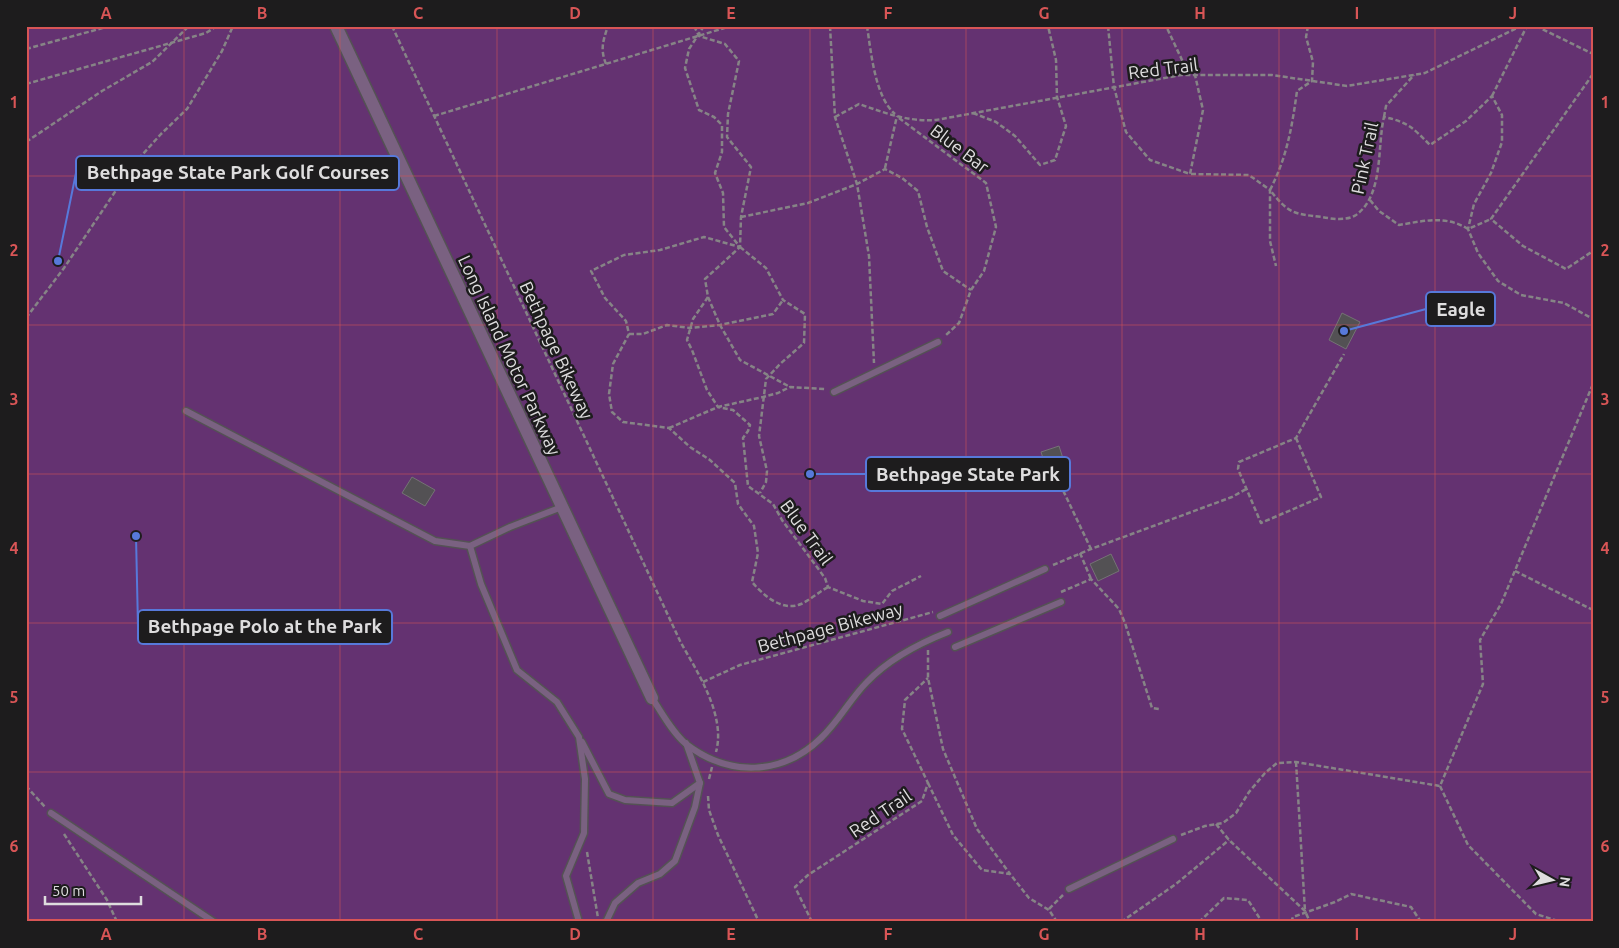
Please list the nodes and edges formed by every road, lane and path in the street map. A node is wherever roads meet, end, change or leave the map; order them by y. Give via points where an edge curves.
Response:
1 (110, 26) edge
2 (189, 26) edge
3 (217, 26) edge
4 (233, 26) edge
5 (336, 26) edge
6 (392, 26) edge
7 (608, 26) edge
8 (694, 26) edge
9 (704, 26) edge
10 (730, 26) edge
11 (830, 26) edge
12 (867, 26) edge
13 (1048, 26) edge
14 (1108, 26) edge
15 (1166, 26) edge
16 (1308, 26) edge
17 (1521, 26) edge
18 (1527, 26) edge
19 (1536, 26) edge
20 (699, 36) junction
21 (175, 41) junction
22 (26, 49) edge
23 (1593, 54) edge
24 (606, 64) junction
25 (1415, 74) junction
26 (1593, 74) edge
27 (1195, 76) junction
28 (1312, 81) junction
29 (26, 84) edge
30 (1114, 87) junction
31 (1492, 96) junction
32 (1057, 97) junction
33 (971, 113) junction
34 (434, 116) junction
35 (897, 116) junction
36 (835, 117) junction
37 (1384, 117) junction
38 (26, 142) edge
39 (885, 169) junction
40 (1190, 174) junction
41 (856, 184) junction
42 (1270, 190) junction
43 (1370, 200) junction
44 (741, 217) junction
45 (1491, 219) junction
46 (1468, 229) junction
47 (740, 247) junction
48 (1593, 251) edge
49 (1276, 266) dead end
50 (971, 290) junction
51 (708, 297) junction
52 (783, 300) junction
53 (26, 318) edge
54 (1593, 319) edge
55 (720, 325) junction
56 (690, 328) junction
57 (629, 334) junction
58 (938, 342) joint
59 (1344, 354) dead end
60 (875, 372) junction
61 (770, 375) junction
62 (1593, 384) edge
63 (790, 387) junction
64 (832, 390) joint
65 (763, 397) junction
66 (718, 406) junction
67 (186, 411) dead end
68 (669, 428) junction
69 (1296, 438) junction
70 (1060, 484) dead end
71 (1246, 489) junction
72 (760, 493) junction
73 (562, 506) junction
74 (470, 546) junction
75 (1091, 549) junction
76 (1080, 553) junction
77 (1045, 569) joint
78 (1515, 571) junction
79 (921, 576) dead end
80 (1091, 579) junction
81 (828, 587) junction
82 (1057, 594) dead end
83 (1061, 602) dead end
84 (1593, 610) edge
85 (939, 614) joint
86 (948, 632) dead end
87 (928, 641) junction
88 (955, 647) dead end
89 (928, 678) junction
90 (703, 682) junction
91 (652, 698) joint
92 (1159, 709) dead end
93 (579, 737) junction
94 (686, 743) junction
95 (714, 761) junction
96 (1296, 762) junction
97 (708, 782) dead end
98 (700, 783) junction
99 (928, 783) junction
100 (26, 786) edge
101 (1440, 786) junction
102 (708, 795) dead end
103 (51, 813) junction
104 (1216, 824) junction
105 (584, 833) junction
106 (1173, 839) joint
107 (1229, 840) junction
108 (1010, 874) junction
109 (1069, 889) joint
110 (1049, 910) junction
111 (1306, 911) junction
112 (117, 922) edge
113 (214, 922) edge
114 (579, 922) edge
115 (598, 922) edge
116 (606, 922) edge
117 (759, 922) edge
118 (812, 922) edge
119 (1057, 922) edge
120 (1121, 922) edge
121 (1199, 922) edge
122 (1262, 922) edge
123 (1291, 922) edge
124 (1310, 922) edge
125 (1421, 922) edge
126 (1561, 922) edge

1 - 22 path
2 - 21 path
3 - 21 path via 206,33
4 - 53 path via 187,109 133,165
5 - 73 street, Long Island Motor Parkway
6 - 34 path, Bethpage Bikeway
7 - 24 path via 602,43
8 - 20 path
9 - 20 path
10 - 20 path
11 - 36 path
12 - 35 path via 881,92 889,109
13 - 32 path via 1056,60
14 - 30 path, Pink Trail
15 - 27 path via 1183,62
16 - 28 path via 1306,37 1313,62
17 - 25 path, Red Trail
18 - 31 path
19 - 23 path
20 - 24 path
20 - 44 path via 725,44 739,61 728,114 728,137 751,167
20 - 47 path via 688,50 685,68 699,110 722,125 722,152 715,173 723,193 724,227
21 - 29 path
21 - 38 path via 152,62
24 - 34 path
25 - 28 path, Red Trail via 1347,86
25 - 37 path via 1386,106
26 - 45 path
27 - 28 path, Red Trail via 1272,75
27 - 30 path, Red Trail
27 - 40 path via 1203,110
28 - 42 path via 1297,91 1290,140
30 - 32 path, Red Trail
30 - 40 path, Pink Trail via 1126,132 1150,160
31 - 37 path, Pink Trail via 1466,121 1430,145 1401,121
31 - 46 path via 1502,115 1502,142 1491,173 1474,204
32 - 33 path, Red Trail
32 - 33 path via 1066,126 1055,160 1040,165 1015,136 996,122
33 - 35 path, Red Trail via 920,121
34 - 90 path, Bethpage Bikeway via 681,643
35 - 36 path via 860,104
35 - 39 path
35 - 50 path, Blue Bar via 986,183 996,227 984,272
36 - 41 path
37 - 43 path, Pink Trail via 1380,159
39 - 41 path
39 - 50 path via 918,191 943,271
40 - 42 path, Pink Trail via 1249,175
41 - 44 path via 808,203
41 - 60 path via 869,256
42 - 43 path, Pink Trail via 1292,213 1337,219 1355,216
42 - 49 path via 1270,241
43 - 46 path via 1399,225 1433,219 1459,222
44 - 47 path
45 - 46 path
45 - 48 path via 1523,246 1566,269
46 - 54 path via 1478,253 1498,281 1521,295 1564,303
47 - 51 path via 705,279
47 - 52 path via 766,268
47 - 57 path via 704,237 660,250 624,255 591,271 605,298 626,321
50 - 58 path, Blue Bar via 959,323
51 - 55 path
51 - 56 path
52 - 55 path via 773,314
52 - 61 path via 805,314 804,343
55 - 56 path
55 - 61 path via 740,360
56 - 57 path via 667,324 642,334
56 - 66 path via 686,340 707,390
57 - 68 path via 613,364 609,394 612,412 623,422
58 - 60 lane
59 - 69 path
60 - 64 lane
61 - 63 path
61 - 65 path via 766,379
62 - 78 path
63 - 64 path
63 - 65 path
65 - 66 path
65 - 72 path via 759,436 767,471
66 - 68 path
66 - 72 path, Blue Trail via 732,410 750,425 743,438 748,486
67 - 74 lane via 435,541
68 - 81 path via 735,483 738,504 754,526 758,553 752,582 764,595 786,606 800,604
69 - 71 path via 1239,462 1238,469
69 - 71 path via 1321,497 1261,523
70 - 75 path
71 - 75 path
72 - 81 path, Blue Trail via 773,504
73 - 74 lane
73 - 91 street, Long Island Motor Parkway
74 - 93 lane via 481,584 517,670 557,702
75 - 76 path
76 - 77 path
76 - 80 path
77 - 85 lane
78 - 84 path
78 - 101 path via 1480,640 1483,684
79 - 81 path, Blue Trail via 892,591 882,604 863,601
80 - 82 path
80 - 92 path via 1120,610 1152,708
83 - 88 lane
85 - 90 path, Bethpage Bikeway via 740,665
86 - 87 lane
87 - 89 path
87 - 95 lane via 912,648 867,682 821,738 798,756 770,767 742,768
89 - 99 path, Red Trail via 905,700 902,729
89 - 108 path via 942,749 977,829
90 - 95 path, Bethpage Bikeway via 716,718 718,745
91 - 94 lane
93 - 98 lane via 609,794 625,800 672,803
93 - 105 lane via 585,779
94 - 95 lane
94 - 98 lane
95 - 97 path, Bethpage Bikeway
96 - 101 path
96 - 104 path via 1277,763 1249,792 1236,813
96 - 111 path
98 - 116 lane via 695,807 675,861 660,874 638,883 615,903
99 - 108 path via 953,835 982,870
99 - 118 path, Red Trail via 922,801 795,887
100 - 103 path
101 - 126 path via 1468,845 1536,914
102 - 117 path via 709,810 718,835
103 - 112 path via 107,900
103 - 113 lane
104 - 106 path
104 - 107 path
105 - 114 lane via 566,876
105 - 115 path
106 - 109 lane
107 - 111 path
107 - 120 path via 1176,884
108 - 110 path via 1029,898
109 - 110 path
110 - 119 path
111 - 123 path via 1293,917
111 - 124 path
111 - 125 path via 1351,894 1411,907
121 - 122 path via 1224,898 1248,900

